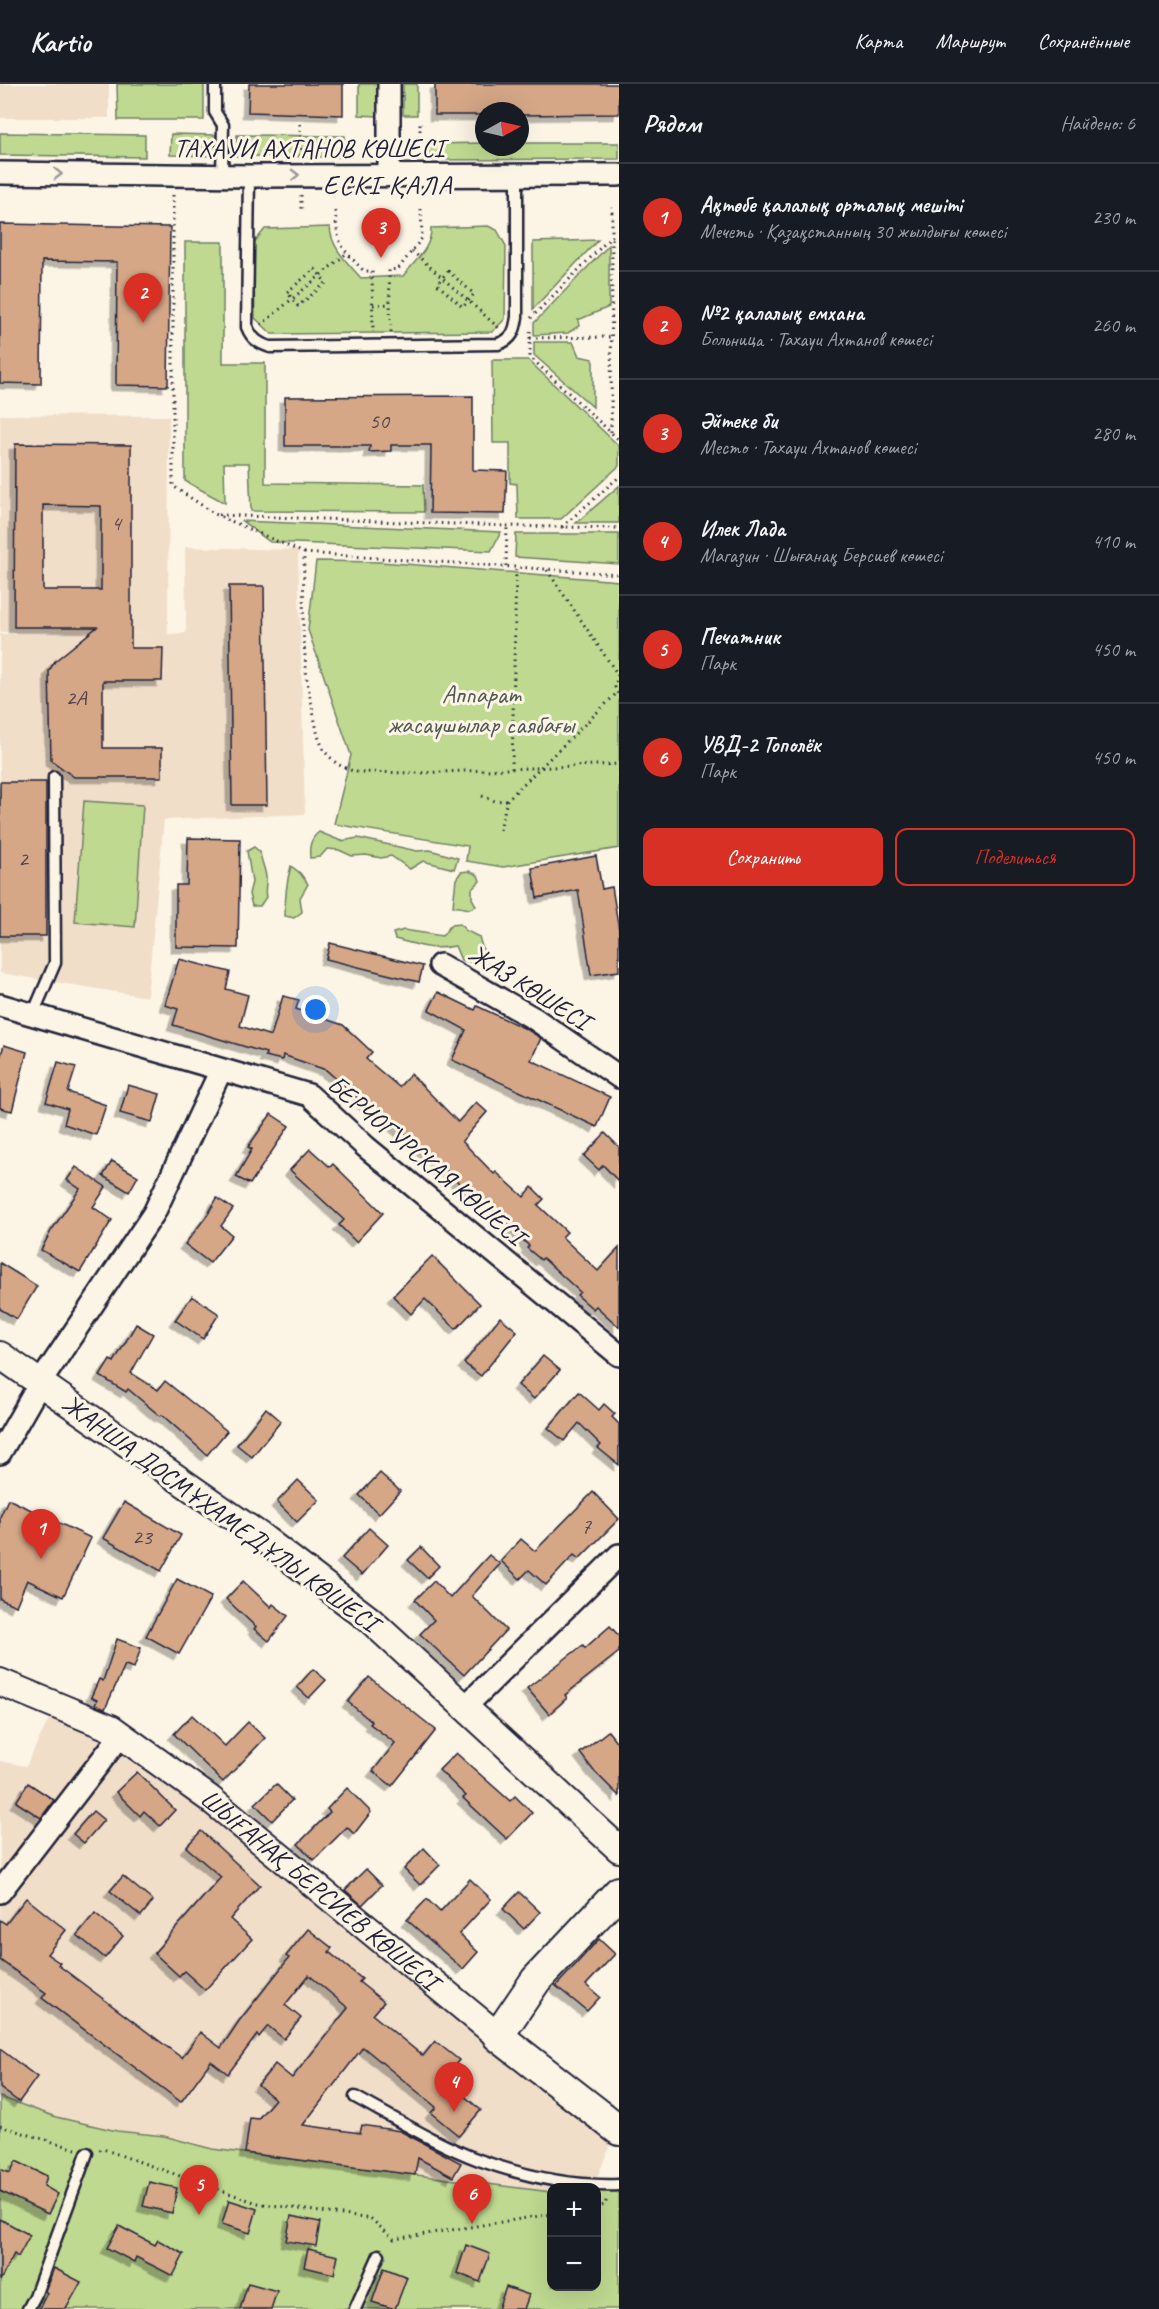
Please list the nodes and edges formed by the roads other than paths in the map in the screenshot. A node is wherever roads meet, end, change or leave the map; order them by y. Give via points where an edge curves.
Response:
1 (215, 84) edge
2 (389, 84) edge
3 (0, 173) edge
4 (222, 175) junction
5 (389, 175) junction
6 (517, 175) junction
7 (619, 175) edge
8 (249, 176) junction
9 (54, 777) dead end
10 (440, 965) dead end
11 (0, 1005) edge
12 (33, 1014) junction
13 (221, 1070) junction
14 (619, 1077) edge
15 (0, 1355) edge
16 (619, 1355) edge
17 (40, 1383) junction
18 (0, 1453) edge
19 (619, 1555) edge
20 (0, 1682) edge
21 (466, 1707) junction
22 (121, 1735) junction
23 (619, 1849) edge
24 (0, 1892) edge
25 (619, 1892) edge
26 (498, 2036) junction
27 (355, 2097) dead end
28 (619, 2130) edge
29 (87, 2153) road end
30 (619, 2185) edge
31 (380, 2255) dead end
32 (28, 2309) edge
33 (355, 2309) edge

1 - 4 lane via 215,112 223,125
2 - 5 street
3 -> 4 street, ТАХАУИ АХТАНОВ КӨШЕСІ
4 - 8 street, ТАХАУИ АХТАНОВ КӨШЕСІ
5 - 6 street, ТАХАУИ АХТАНОВ КӨШЕСІ
8 -> 5 street, ТАХАУИ АХТАНОВ КӨШЕСІ
6 - 7 street, ТАХАУИ АХТАНОВ КӨШЕСІ
6 - 8 lane via 517,317 512,336 498,344 270,347 258,343 247,327
9 - 12 lane via 55,963
10 - 14 street, ЖАЗ КӨШЕСІ via 535,1019
11 - 12 street, БЕРЧОГУРСКАЯ КӨШЕСІ
12 - 13 street, БЕРЧОГУРСКАЯ КӨШЕСІ
13 - 16 street, БЕРЧОГУРСКАЯ КӨШЕСІ via 309,1095 366,1147
13 - 17 street via 154,1213
15 - 17 street, ЖАНША ДОСМҰХАМЕДҰЛЫ КӨШЕСІ
17 - 18 street
17 - 21 street, ЖАНША ДОСМҰХАМЕДҰЛЫ КӨШЕСІ via 263,1538 370,1620
19 - 21 street
20 - 22 street, ШЫҒАНАҚ БЕРСИЕВ КӨШЕСІ
21 - 23 street, ЖАНША ДОСМҰХАМЕДҰЛЫ КӨШЕСІ
22 - 24 street
22 - 26 street, ШЫҒАНАҚ БЕРСИЕВ КӨШЕСІ via 210,1799
25 - 26 main road via 536,1980
26 - 28 main road, ШЫҒАНАҚ БЕРСИЕВ КӨШЕСІ
27 - 30 lane via 478,2160 573,2184
29 - 32 lane
31 - 33 lane

